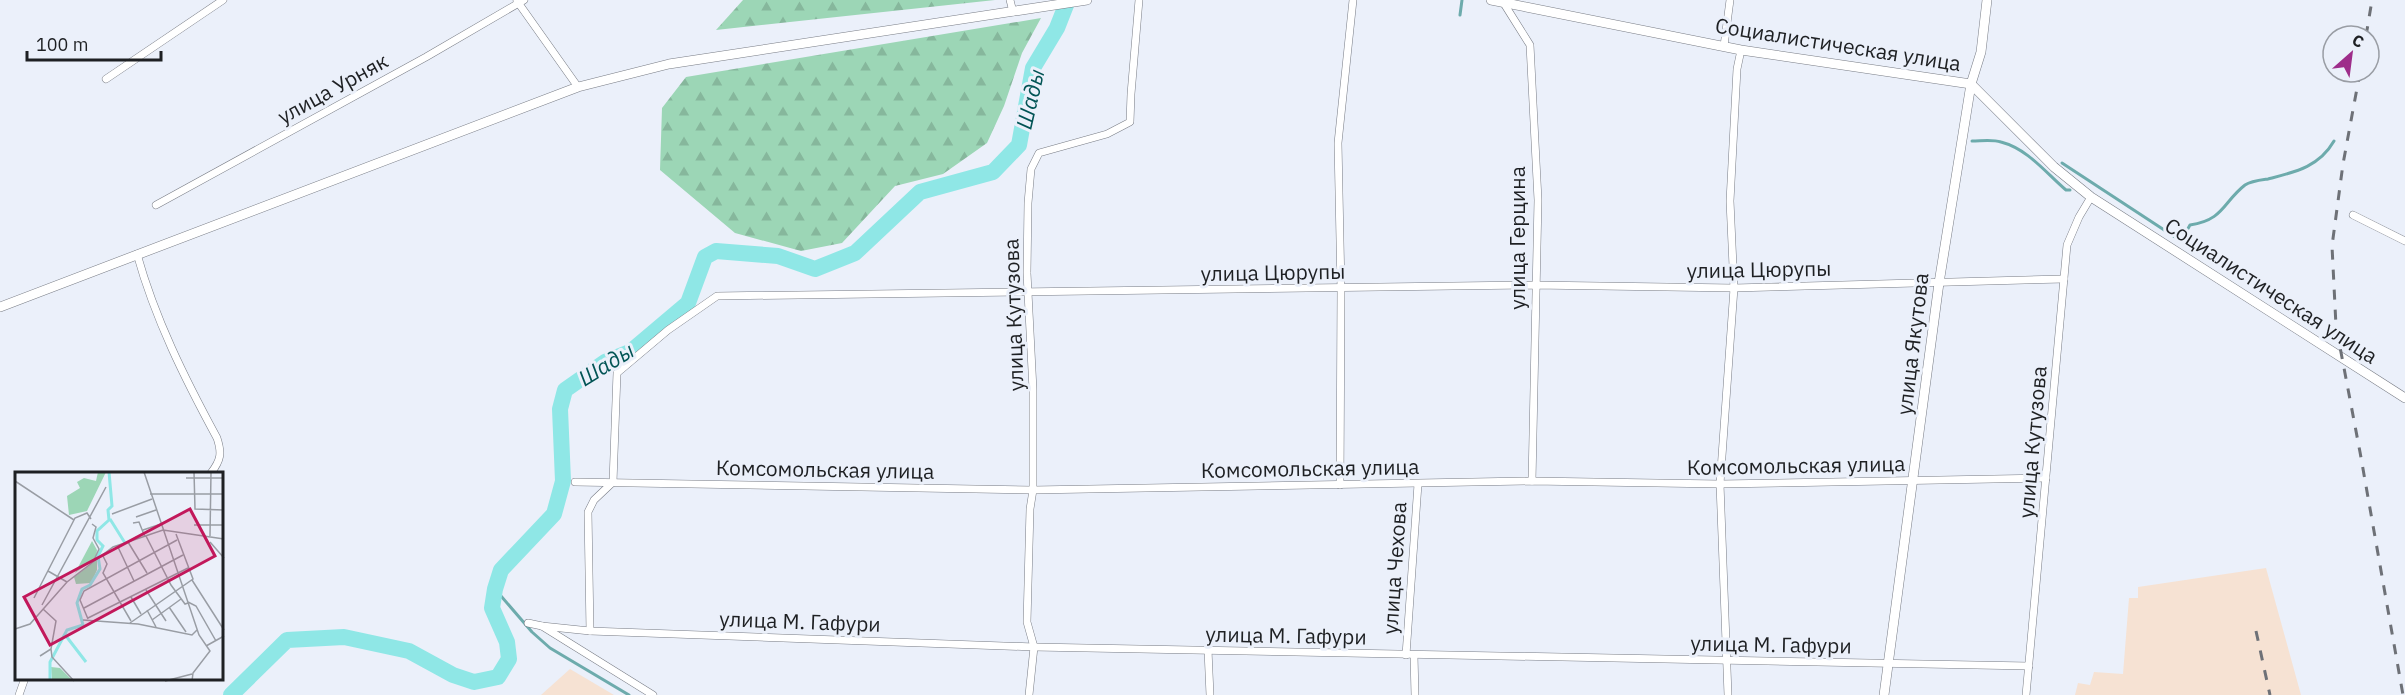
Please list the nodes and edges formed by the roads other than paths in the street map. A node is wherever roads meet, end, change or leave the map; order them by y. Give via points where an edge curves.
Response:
1 (223, 0) edge
2 (1010, 0) edge
3 (1088, 0) edge
4 (1139, 0) edge
5 (1353, 0) edge
6 (1491, 0) edge
7 (1730, 0) edge
8 (1987, 0) edge
9 (519, 1) edge
10 (1503, 2) junction
11 (1013, 12) junction
12 (1724, 46) junction
13 (1741, 50) junction
14 (106, 79) dead end
15 (1971, 84) junction
16 (578, 87) junction
17 (2091, 197) junction
18 (156, 205) dead end
19 (2353, 214) dead end
20 (2405, 241) edge
21 (137, 254) junction
22 (2064, 279) junction
23 (1938, 283) junction
24 (1534, 285) junction
25 (1734, 288) junction
26 (1341, 289) junction
27 (1028, 292) junction
28 (0, 307) edge
29 (2405, 398) edge
30 (213, 472) edge
31 (2046, 478) junction
32 (1532, 481) junction
33 (1913, 481) junction
34 (575, 482) dead end
35 (613, 482) junction
36 (1418, 484) junction
37 (1720, 484) junction
38 (1340, 485) junction
39 (1033, 490) junction
40 (528, 623) dead end
41 (542, 626) junction
42 (590, 631) junction
43 (1034, 647) junction
44 (1208, 650) junction
45 (1406, 655) junction
46 (1414, 655) junction
47 (1726, 661) junction
48 (1888, 662) junction
49 (2029, 666) junction
50 (24, 680) edge
51 (19, 695) edge
52 (653, 695) edge
53 (1029, 695) edge
54 (1210, 695) edge
55 (1415, 695) edge
56 (1728, 695) edge
57 (1884, 695) edge
58 (2026, 695) edge

1 - 14 street
2 - 11 street
3 - 11 street
4 - 27 street, улица Кутузова via 1131,122 1107,134 1039,153 1031,169
5 - 26 street via 1338,143
6 - 10 street, Социалистическая улица
7 - 12 street
8 - 15 street, улица Якутова via 1981,52
9 - 16 street
9 - 18 street, улица Урняк via 426,57
10 - 12 street, Социалистическая улица
10 - 24 street, улица Герцина via 1530,45 1538,200
11 - 16 street via 669,64
12 - 13 street, Социалистическая улица
13 - 15 street, Социалистическая улица
13 - 25 street via 1730,201
15 - 17 street, Социалистическая улица via 2054,167
15 - 23 street, улица Якутова
16 - 21 street
17 - 22 street, улица Кутузова via 2067,245
17 - 29 street, Социалистическая улица
19 - 20 street
21 - 28 street
21 - 30 street via 148,294 171,347 217,438 222,453
22 - 23 street, улица Цюрупы
22 - 31 street, улица Кутузова
23 - 25 street, улица Цюрупы
23 - 33 street, улица Якутова
24 - 25 street, улица Цюрупы
24 - 26 street, улица Цюрупы
24 - 32 street, улица Герцина
25 - 37 street
26 - 27 street, улица Цюрупы
26 - 38 street
27 - 35 street, улица Цюрупы via 717,296 617,373
27 - 39 street, улица Кутузова
31 - 33 street, Комсомольская улица
31 - 49 street, улица Кутузова
32 - 36 street, Комсомольская улица
32 - 37 street, Комсомольская улица
33 - 37 street, Комсомольская улица
33 - 48 street, улица Якутова
34 - 35 street, Комсомольская улица
35 - 39 street, Комсомольская улица
35 - 42 street via 594,500 588,512
36 - 38 street, Комсомольская улица
36 - 45 street, улица Чехова
37 - 47 street
38 - 39 street, Комсомольская улица
39 - 43 street, улица Кутузова via 1027,622
40 - 41 street
41 - 42 street, улица М. Гафури
41 - 52 street
42 - 43 street, улица М. Гафури
43 - 44 street, улица М. Гафури
43 - 53 street, улица Кутузова
44 - 45 street, улица М. Гафури
44 - 54 street
45 - 46 street, улица М. Гафури
46 - 47 street, улица М. Гафури
46 - 55 street, улица Чехова
47 - 48 street, улица М. Гафури
47 - 56 street
48 - 49 street, улица М. Гафури
48 - 57 street, улица Якутова
49 - 58 street, улица Кутузова
50 - 51 street

